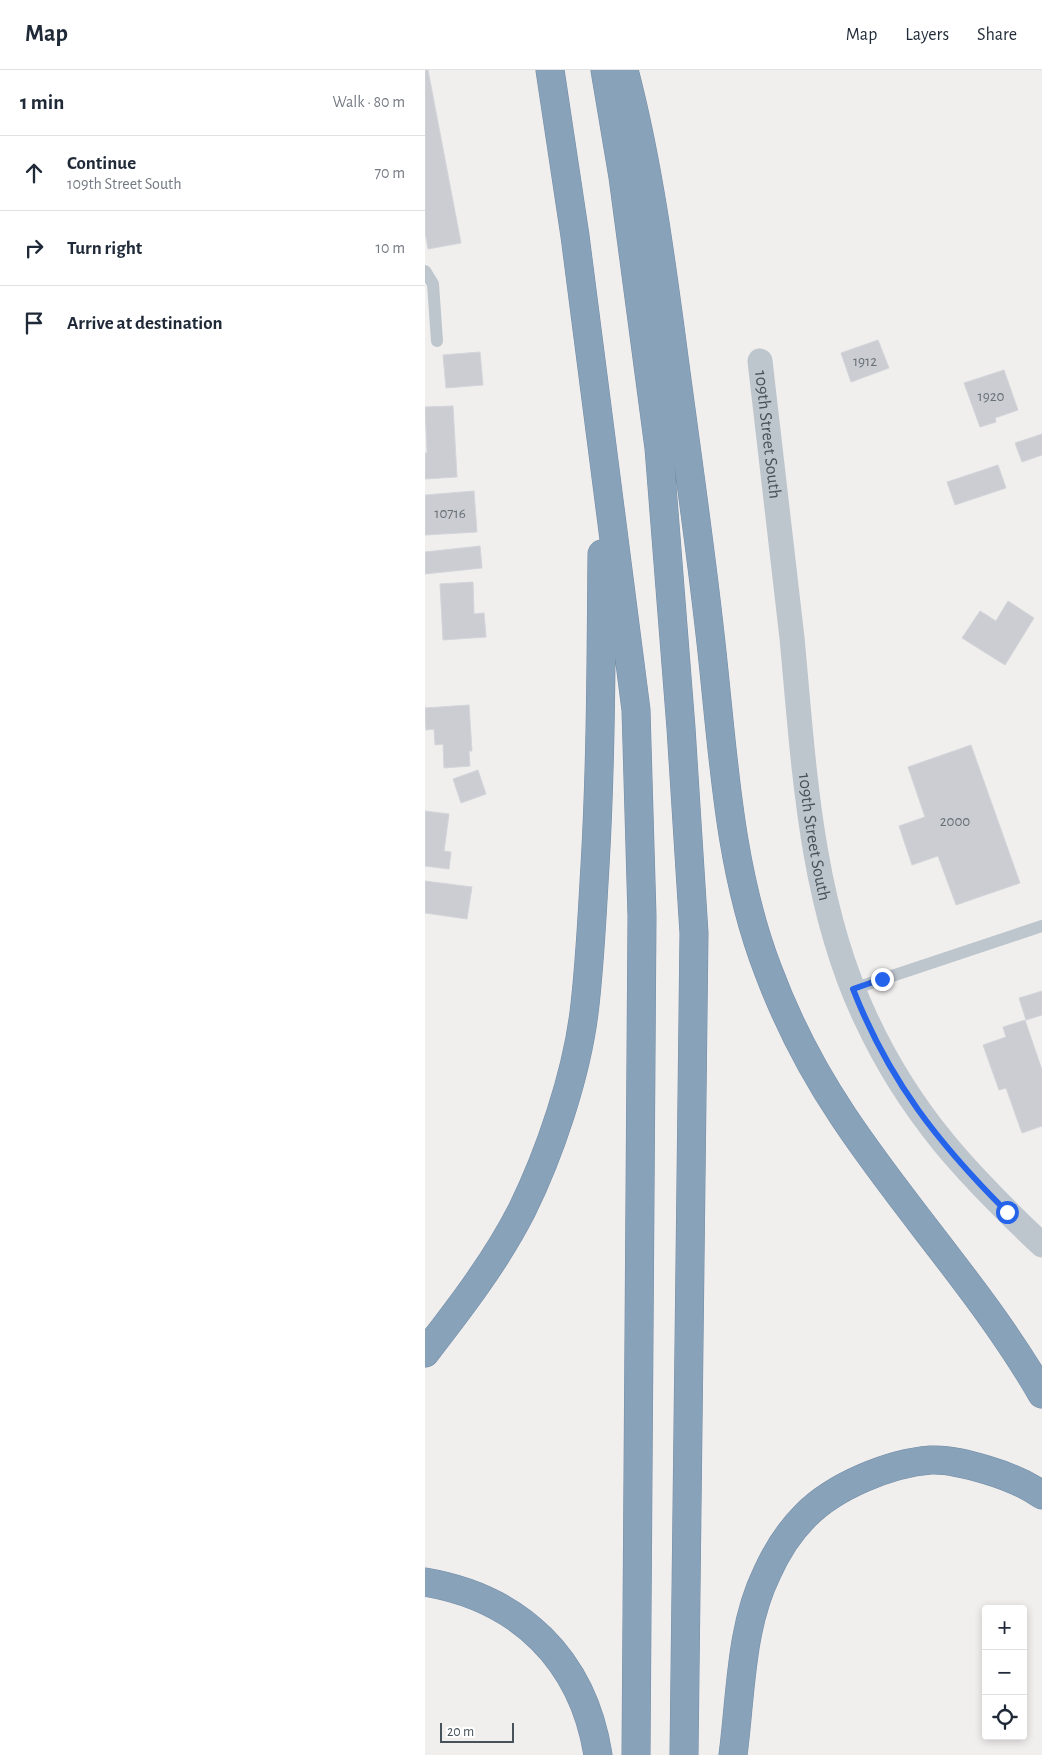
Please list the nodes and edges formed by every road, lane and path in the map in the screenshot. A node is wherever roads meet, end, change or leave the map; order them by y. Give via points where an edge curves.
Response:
1 (550, 70) edge
2 (605, 70) edge
3 (624, 70) edge
4 (425, 271) edge
5 (437, 341) dead end
6 (760, 360) dead end
7 (603, 446) junction
8 (1042, 926) edge
9 (853, 989) junction
10 (1042, 1245) edge
11 (425, 1353) edge
12 (1042, 1394) edge
13 (1042, 1495) edge
14 (425, 1582) edge
15 (598, 1755) edge
16 (636, 1755) edge
17 (684, 1755) edge
18 (733, 1755) edge

1 - 7 highway
2 - 17 highway via 623,178 659,448 694,933
3 - 12 highway via 665,296 738,865 755,932 783,1009 841,1114 991,1314
4 - 5 lane via 433,284
6 - 9 street, 109th Street South via 804,771 815,844 835,932
7 - 11 highway via 600,781 584,1014 557,1125 522,1209 466,1299
7 - 16 highway via 636,710 642,916
8 - 9 lane
9 - 10 street, 109th Street South via 884,1054 932,1130 970,1175
13 - 18 highway via 1029,1485 1004,1475 933,1460 893,1467 868,1476 806,1514 780,1549 757,1597 748,1633
14 - 15 highway via 489,1602 527,1625 550,1646 587,1709

